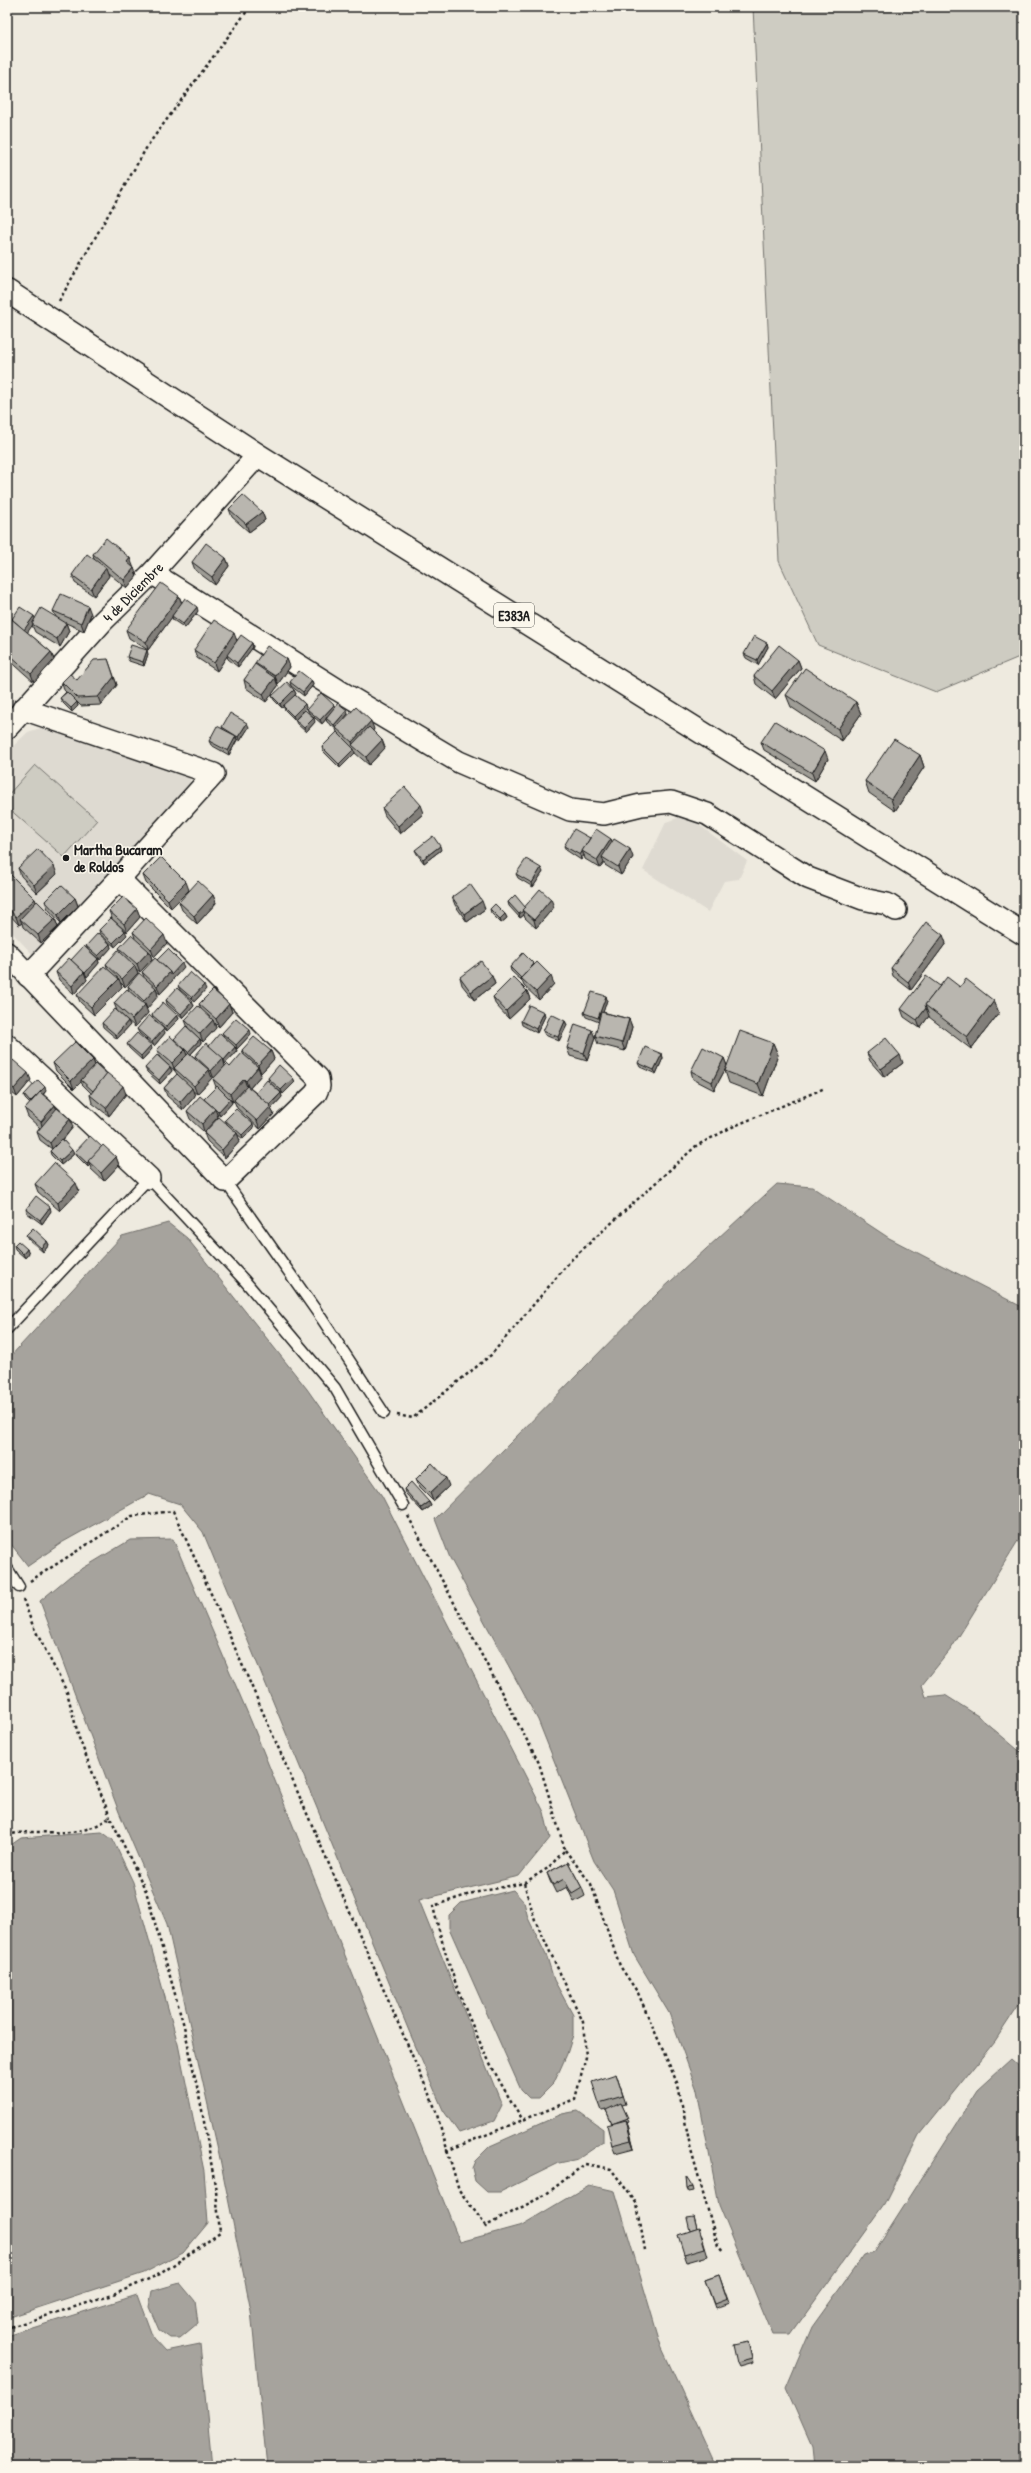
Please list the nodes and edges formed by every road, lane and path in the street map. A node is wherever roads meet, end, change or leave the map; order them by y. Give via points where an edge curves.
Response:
1 (250, 7) edge
2 (7, 291) edge
3 (49, 320) junction
4 (258, 455) junction
5 (152, 573) junction
6 (23, 709) junction
7 (8, 725) edge
8 (119, 880) junction
9 (896, 910) dead end
10 (1024, 934) edge
11 (7, 953) edge
12 (28, 976) junction
13 (7, 1045) edge
14 (825, 1088) dead end
15 (149, 1178) junction
16 (224, 1182) junction
17 (7, 1330) edge
18 (384, 1413) joint
19 (403, 1505) joint
20 (7, 1568) edge
21 (19, 1588) junction
22 (110, 1817) junction
23 (7, 1835) edge
24 (565, 1850) junction
25 (524, 1883) junction
26 (523, 2120) junction
27 (446, 2151) junction
28 (645, 2250) dead end
29 (724, 2254) dead end
30 (7, 2328) edge

1 - 3 path via 148,146
2 - 3 main road, E383A
3 - 4 main road, E383A
4 - 5 street, 4 de Diciembre
4 - 10 main road, E383A
5 - 6 street, 4 de Diciembre via 103,621
5 - 9 street via 338,690 459,762 570,810 604,814 641,805 671,802 708,814 808,878 863,899 887,904
6 - 7 street, 4 de Diciembre
6 - 8 street via 214,774
8 - 12 street
8 - 16 street via 318,1078 319,1086 316,1093
11 - 12 street
12 - 16 street
13 - 15 street
14 - 18 path via 732,1127 696,1146 572,1260 491,1355 413,1418
15 - 17 lane
15 - 19 lane via 245,1281 335,1388
16 - 18 lane via 322,1319
19 - 24 path via 433,1567 539,1763
20 - 21 lane
21 - 22 path via 33,1626 67,1692 79,1738
21 - 27 path via 132,1516 173,1511 423,2079 435,2108
22 - 23 path via 97,1828 67,1832 19,1832
22 - 30 path via 146,1891 184,2026 202,2110 220,2233 160,2274 113,2295
24 - 25 path via 548,1868
24 - 29 path via 591,1884 620,1966 638,1994 678,2085 690,2146 718,2246
25 - 26 path via 535,1920 583,2022 586,2057 575,2099
25 - 26 path via 472,1893 433,1906 465,2006 507,2095
26 - 27 path
27 - 28 path via 460,2190 486,2226 545,2195 585,2164 611,2168 638,2204

